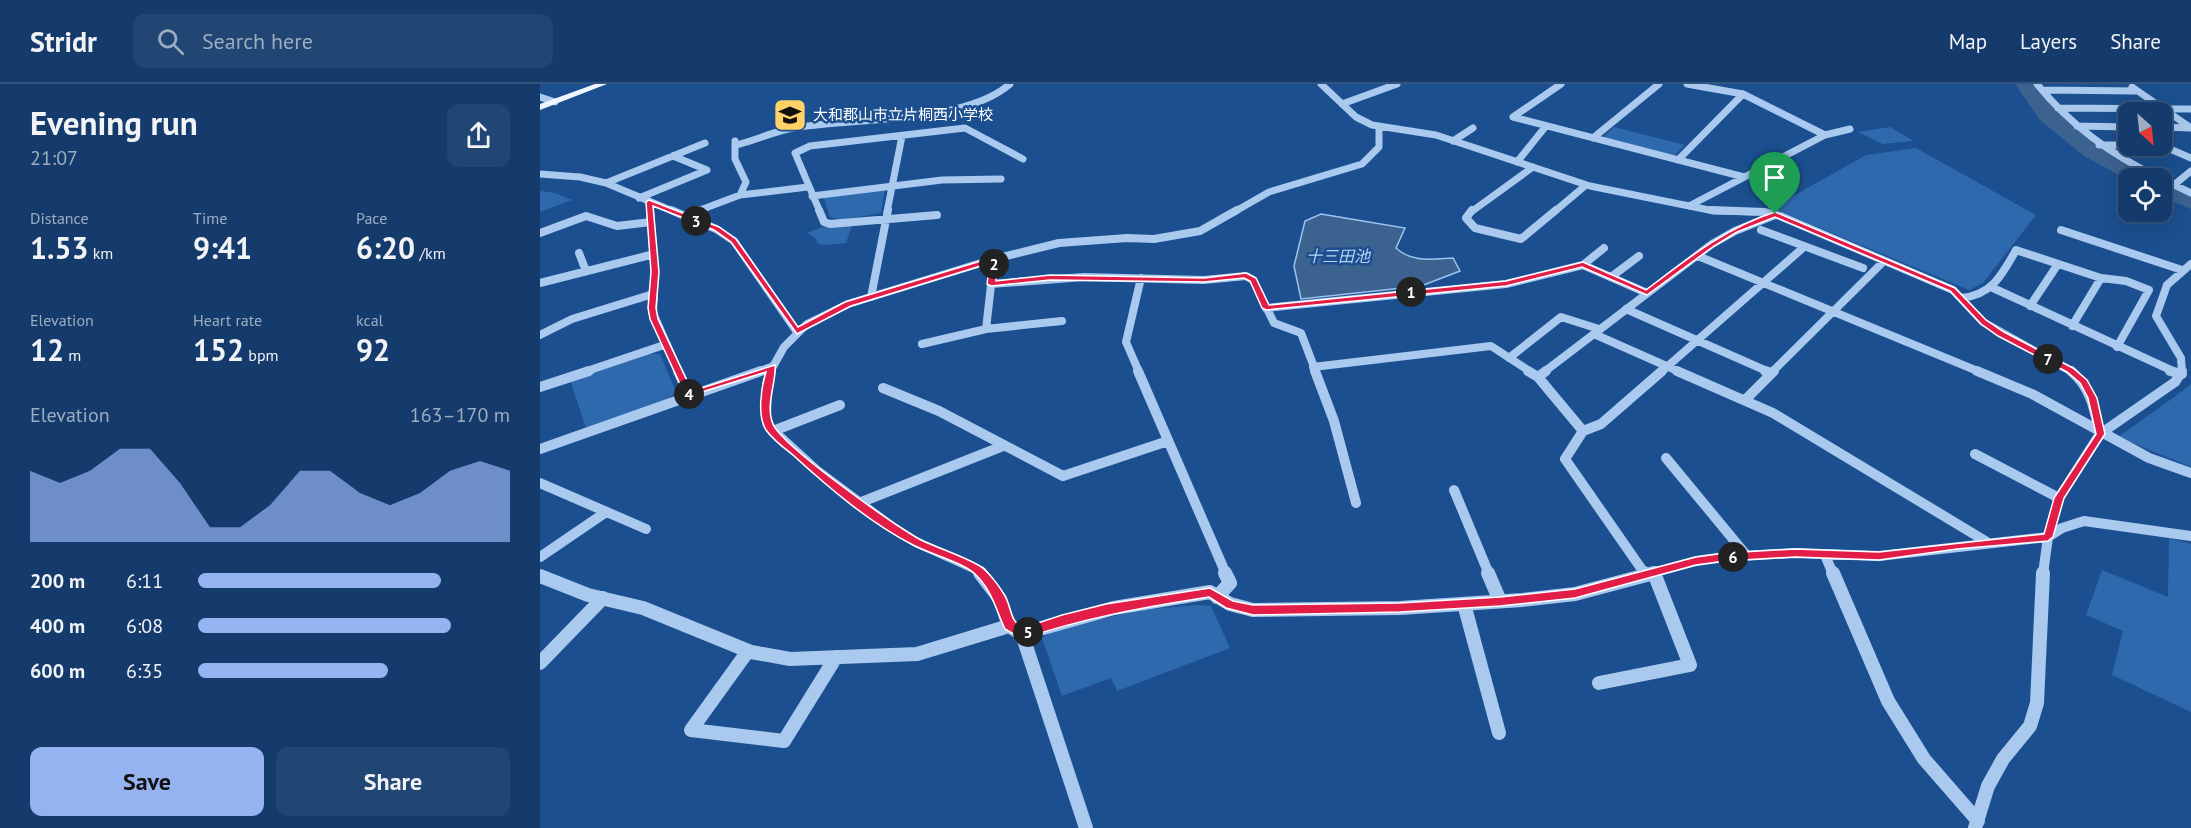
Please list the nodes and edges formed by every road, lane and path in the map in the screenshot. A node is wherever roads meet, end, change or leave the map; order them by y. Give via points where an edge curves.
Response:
1 (603, 84) edge
2 (1010, 84) edge
3 (1321, 84) edge
4 (1397, 84) edge
5 (1561, 84) edge
6 (1659, 84) edge
7 (1687, 84) edge
8 (2037, 84) edge
9 (2127, 84) edge
10 (2043, 90) junction
11 (2137, 91) junction
12 (1743, 94) junction
13 (540, 97) edge
14 (555, 102) junction
15 (2153, 102) edge
16 (1342, 104) junction
17 (540, 107) edge
18 (2058, 108) junction
19 (2118, 109) edge
20 (2172, 109) edge
21 (2191, 109) edge
22 (2172, 115) edge
23 (1380, 126) junction
24 (1546, 126) junction
25 (2077, 126) junction
26 (2118, 127) edge
27 (2172, 127) edge
28 (1473, 128) dead end
29 (2191, 128) edge
30 (1850, 129) dead end
31 (1825, 135) junction
32 (902, 136) junction
33 (1593, 138) junction
34 (1453, 141) junction
35 (705, 143) dead end
36 (2098, 144) junction
37 (2118, 145) edge
38 (2172, 150) edge
39 (673, 156) junction
40 (2191, 158) edge
41 (1023, 159) dead end
42 (1678, 160) junction
43 (1517, 162) junction
44 (1533, 167) junction
45 (2139, 168) edge
46 (2191, 171) edge
47 (540, 174) edge
48 (1744, 177) junction
49 (1001, 179) dead end
50 (613, 180) junction
51 (1586, 185) junction
52 (2174, 185) joint
53 (893, 186) junction
54 (808, 187) junction
55 (2191, 193) edge
56 (740, 195) junction
57 (650, 196) junction
58 (812, 196) junction
59 (1689, 206) junction
60 (1775, 214) junction
61 (937, 215) dead end
62 (684, 216) junction
63 (886, 219) junction
64 (651, 222) junction
65 (1761, 230) dead end
66 (2061, 230) dead end
67 (540, 233) edge
68 (1804, 247) junction
69 (1604, 248) dead end
70 (579, 253) dead end
71 (654, 254) junction
72 (1639, 256) dead end
73 (1698, 256) junction
74 (994, 259) junction
75 (1883, 261) junction
76 (2058, 264) junction
77 (1583, 265) junction
78 (2187, 267) edge
79 (1863, 268) dead end
80 (586, 272) junction
81 (1611, 277) junction
82 (1141, 278) junction
83 (2101, 278) junction
84 (1762, 281) junction
85 (540, 283) edge
86 (991, 284) junction
87 (1993, 288) junction
88 (1647, 293) junction
89 (653, 294) junction
90 (871, 297) junction
91 (1960, 298) junction
92 (2030, 306) junction
93 (1266, 308) junction
94 (1626, 309) junction
95 (1831, 309) junction
96 (1062, 321) dead end
97 (2072, 326) junction
98 (986, 329) junction
99 (1596, 331) junction
100 (797, 332) junction
101 (540, 335) edge
102 (1696, 339) junction
103 (667, 344) junction
104 (922, 344) dead end
105 (2117, 347) junction
106 (1509, 358) junction
107 (1665, 366) junction
108 (771, 367) junction
109 (1313, 367) junction
110 (1772, 373) junction
111 (2182, 374) junction
112 (1538, 377) junction
113 (540, 387) edge
114 (883, 388) dead end
115 (689, 395) junction
116 (1744, 400) junction
117 (840, 405) dead end
118 (773, 431) junction
119 (1583, 431) junction
120 (2100, 434) junction
121 (1168, 441) junction
122 (1003, 446) junction
123 (540, 449) edge
124 (1975, 454) dead end
125 (1666, 458) dead end
126 (2191, 472) edge
127 (540, 483) edge
128 (1454, 490) dead end
129 (2059, 498) junction
130 (859, 503) junction
131 (1356, 503) dead end
132 (606, 512) junction
133 (646, 529) dead end
134 (2191, 536) edge
135 (2048, 537) junction
136 (1988, 542) junction
137 (1825, 555) junction
138 (1747, 556) junction
139 (540, 557) edge
140 (1650, 574) junction
141 (540, 576) edge
142 (1217, 597) junction
143 (603, 598) junction
144 (1500, 601) junction
145 (1464, 603) junction
146 (1009, 626) junction
147 (1022, 634) junction
148 (748, 651) junction
149 (836, 657) junction
150 (540, 663) edge
151 (1599, 683) dead end
152 (1499, 733) dead end
153 (1977, 825) edge
154 (1086, 828) edge

1 - 14 main road
2 - 56 street via 972,103 941,112 900,120 789,129 735,143 735,159 746,182
3 - 16 street
4 - 16 street
5 - 24 street via 1513,117
6 - 33 street
7 - 12 street
8 - 10 street
9 - 11 street
10 - 11 street
10 - 18 street
11 - 15 street
12 - 31 street
12 - 42 street
13 - 14 street
14 - 17 main road
16 - 23 street via 1356,117
18 - 19 street
18 - 25 street
20 - 21 street
22 - 29 street
23 - 34 street
23 - 74 street via 1378,147 1362,164 1269,192 1200,231 1154,239 1059,243
24 - 33 street
24 - 43 street
25 - 26 street
25 - 36 street
27 - 29 street
28 - 34 street
30 - 31 street
31 - 48 street
32 - 41 street via 965,128
32 - 53 street
32 - 54 street via 810,146 795,153
33 - 42 street
34 - 43 street
35 - 39 street
36 - 37 street
36 - 45 street
38 - 40 street
39 - 50 street
39 - 57 street via 706,170
42 - 48 street
43 - 44 street
44 - 51 street
44 - 51 street via 1466,218 1475,228 1521,239
46 - 52 street
47 - 50 street
48 - 59 street
49 - 53 street
50 - 57 street via 639,198
51 - 59 street
52 - 55 street
53 - 58 street
53 - 63 street
54 - 56 street
54 - 58 street
56 - 62 street
57 - 62 street
57 - 64 street
58 - 63 street via 824,222 830,224
59 - 60 street
60 - 73 street via 1735,231
60 - 75 street
61 - 63 street
62 - 100 street via 734,241
63 - 90 street
64 - 67 street via 608,226 585,216
64 - 71 street
65 - 68 street
66 - 78 street
68 - 79 street
68 - 84 street
69 - 77 street
70 - 80 street
71 - 80 street
71 - 89 street
72 - 81 street
73 - 84 street
73 - 88 street
74 - 86 street
74 - 90 street
75 - 91 street via 1953,290
75 - 95 street
76 - 83 street
76 - 87 street via 2016,250
76 - 92 street
77 - 81 street
77 - 93 street via 1506,284
78 - 111 street via 2162,288 2156,316 2181,358
80 - 85 street
81 - 88 street
82 - 86 street via 1050,278
82 - 93 street via 1204,280 1246,276 1253,280
82 - 121 street via 1126,342
83 - 97 street
83 - 105 street via 2115,278 2149,290
84 - 95 street
84 - 102 street
86 - 98 street
87 - 91 street via 1974,298
87 - 92 street
88 - 94 street
89 - 101 street via 572,319
89 - 103 street via 654,319
90 - 100 street via 825,314
91 - 120 street via 1983,322 2070,370 2084,382
92 - 97 street
93 - 109 street via 1274,324 1301,333
94 - 99 street
94 - 102 street
95 - 110 street
95 - 120 street via 2032,394
96 - 98 street
97 - 105 street
98 - 104 street
99 - 106 street via 1561,317
99 - 107 street
99 - 112 street
100 - 108 street
102 - 107 street
102 - 110 street
103 - 113 street
103 - 115 street
105 - 111 street
106 - 109 street via 1491,346
106 - 112 street
107 - 116 street
107 - 119 street via 1601,424
108 - 115 street
108 - 118 street via 765,397 766,417
109 - 131 street via 1334,422
110 - 116 street
111 - 120 street
112 - 119 street
114 - 122 street via 939,411
115 - 123 street
116 - 136 street via 1773,413
117 - 118 street
118 - 130 street
119 - 140 street via 1565,459
120 - 126 street
120 - 129 street
121 - 122 street via 1063,476
121 - 142 street via 1230,583
122 - 130 street
124 - 129 street
125 - 138 street
127 - 132 street
128 - 144 street
129 - 135 street
130 - 146 street via 916,542 978,570 1000,599
132 - 133 street
132 - 139 street
134 - 135 street via 2083,520 2066,524
135 - 136 street
135 - 153 street via 2041,591 2037,703 2030,726 1988,786
136 - 137 street via 1879,556
137 - 138 street
137 - 153 street via 1888,701 1924,759
138 - 140 street via 1696,561
140 - 144 street via 1575,594
140 - 151 street via 1690,665
141 - 143 street
142 - 145 street via 1253,610 1275,611
142 - 147 street via 1210,592 1117,607
143 - 148 street via 644,608
143 - 150 street
144 - 145 street
145 - 152 street
146 - 147 street
146 - 149 street via 917,654
147 - 154 street
148 - 149 street via 790,659
148 - 149 street via 691,729 784,741

